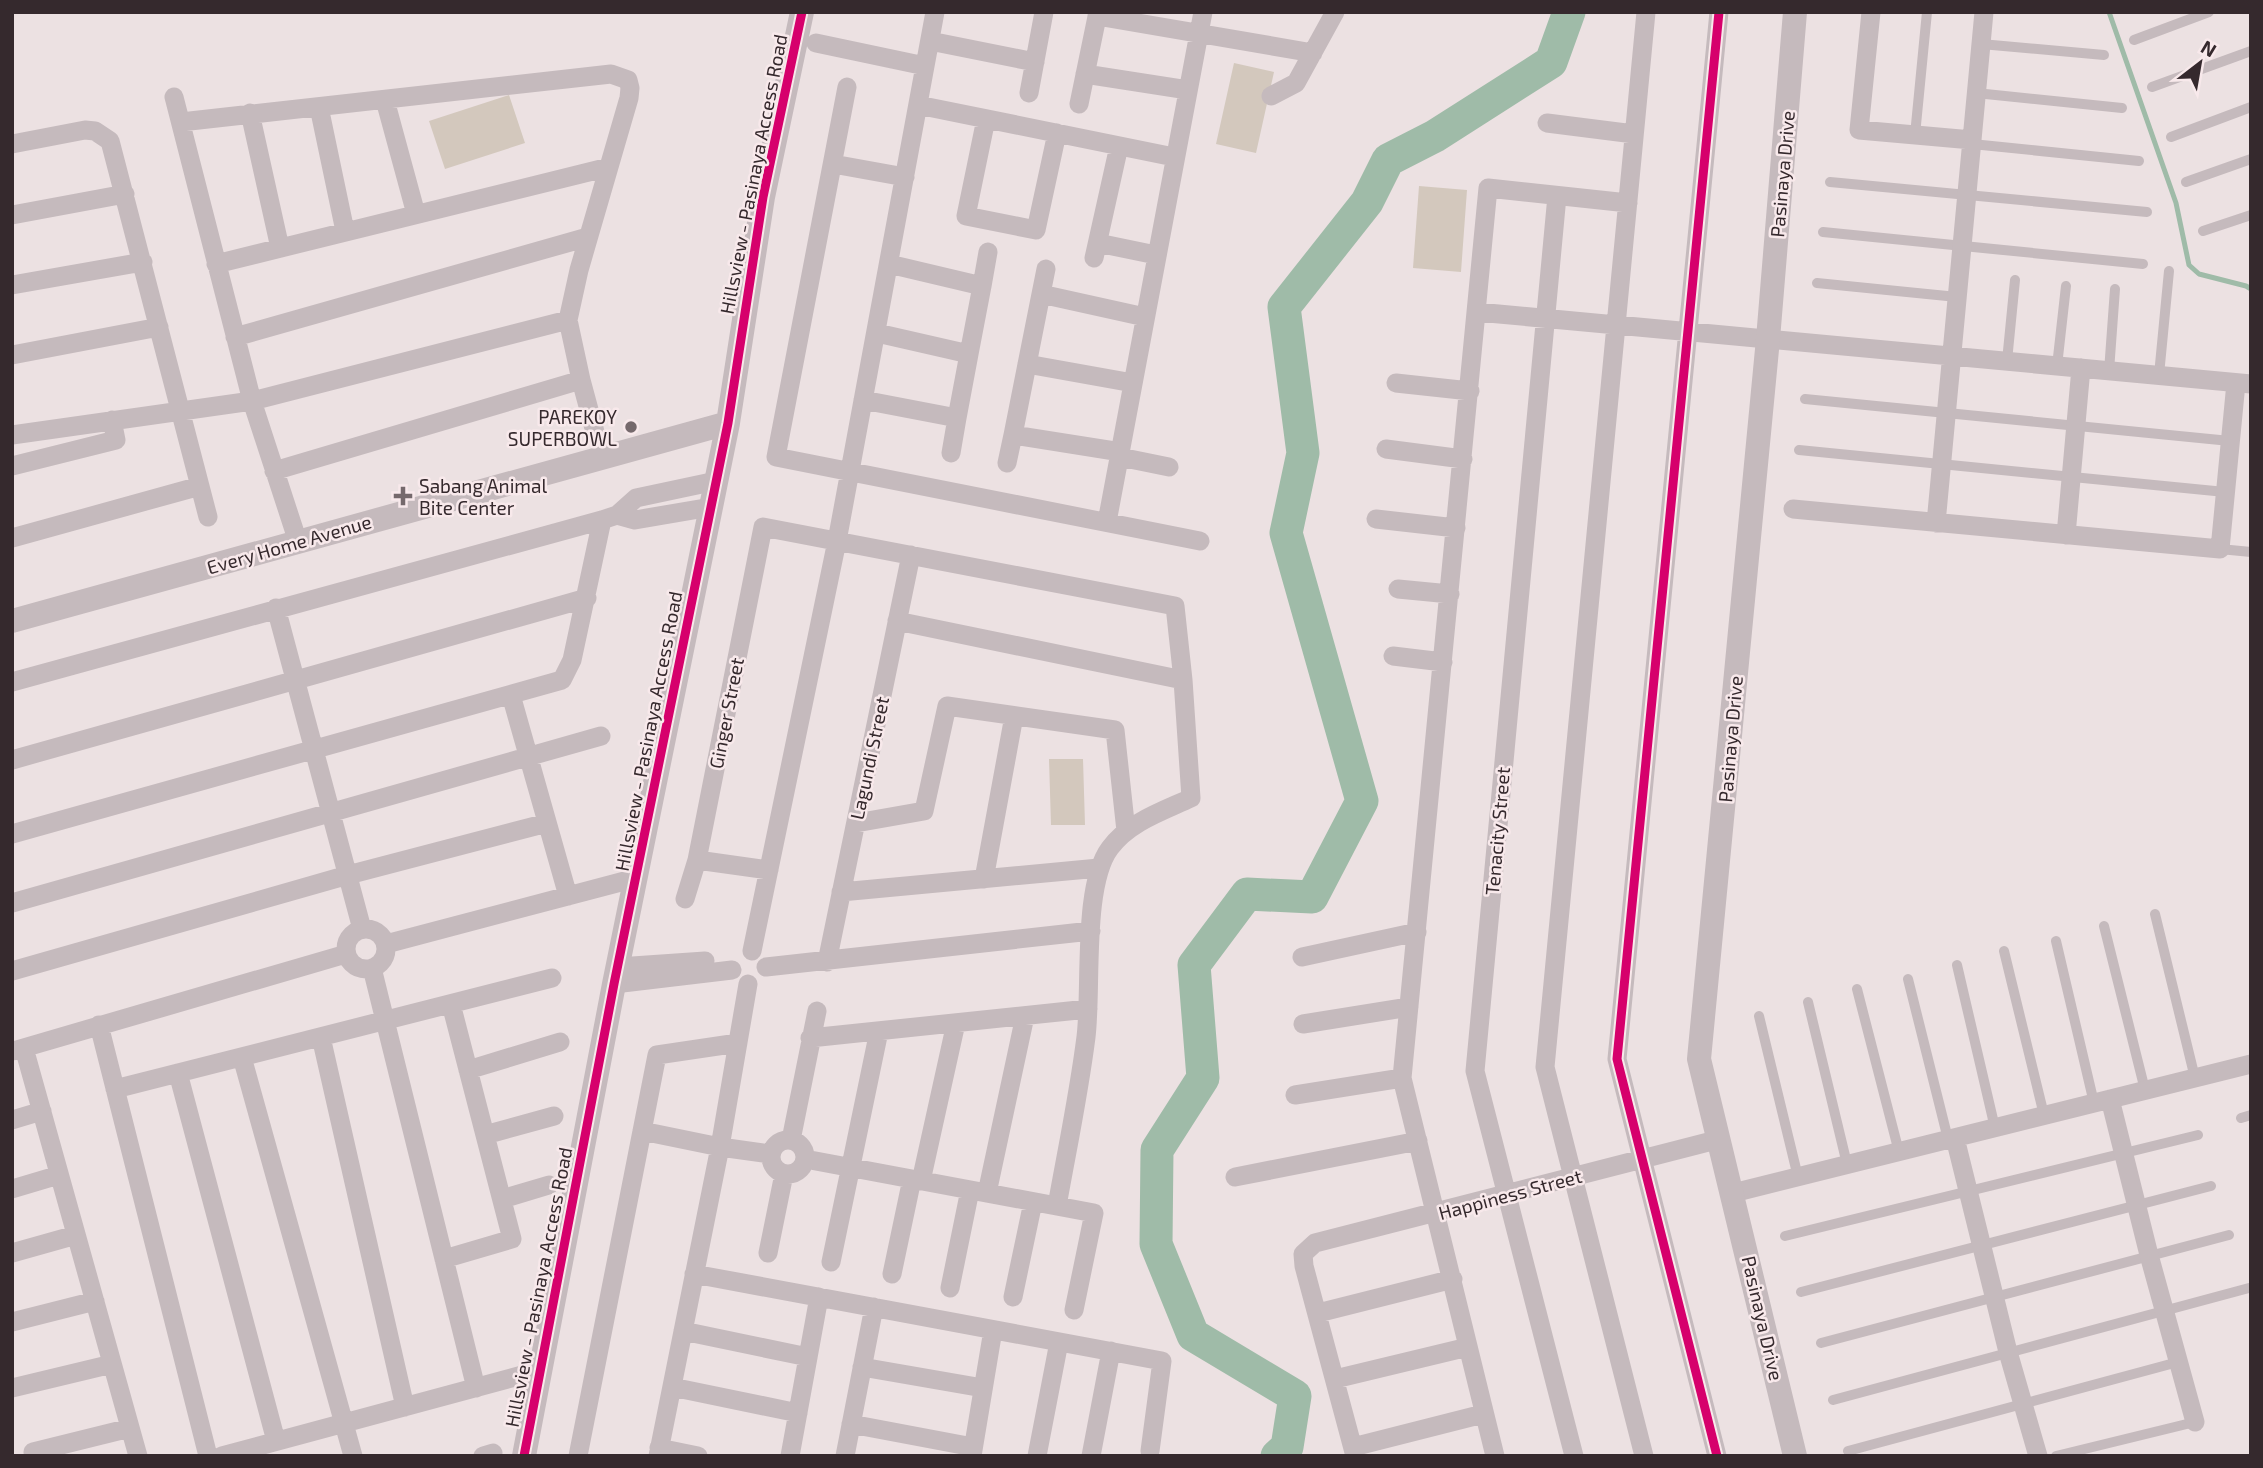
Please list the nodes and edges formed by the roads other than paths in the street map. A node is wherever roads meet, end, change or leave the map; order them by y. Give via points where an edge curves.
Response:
1 (802, 12) edge
2 (935, 12) edge
3 (1044, 12) edge
4 (1203, 12) edge
5 (1335, 12) edge
6 (1646, 12) edge
7 (1719, 12) edge
8 (1795, 12) edge
9 (1871, 12) edge
10 (1927, 12) edge
11 (1984, 12) edge
12 (2209, 12) edge
13 (1098, 14) edge
14 (1199, 33) junction
15 (2134, 40) dead end
16 (930, 41) junction
17 (816, 43) dead end
18 (1981, 44) junction
19 (2251, 51) edge
20 (1313, 53) junction
21 (2104, 55) dead end
22 (1035, 62) junction
23 (925, 66) junction
24 (1085, 74) junction
25 (2152, 86) dead end
26 (847, 87) dead end
27 (1188, 90) junction
28 (1029, 93) dead end
29 (1976, 93) junction
30 (1271, 96) dead end
31 (174, 97) dead end
32 (385, 100) junction
33 (1079, 104) dead end
34 (918, 105) junction
35 (319, 107) junction
36 (2251, 107) edge
37 (2122, 108) dead end
38 (250, 113) junction
39 (986, 119) junction
40 (181, 122) junction
41 (1547, 123) dead end
42 (1057, 133) junction
43 (1634, 134) junction
44 (1915, 135) junction
45 (2171, 136) dead end
46 (1972, 142) junction
47 (12, 144) edge
48 (1119, 146) junction
49 (1174, 157) junction
50 (2251, 159) edge
51 (2138, 160) dead end
52 (833, 164) junction
53 (609, 167) junction
54 (905, 177) junction
55 (1830, 182) dead end
56 (2186, 183) dead end
57 (125, 194) junction
58 (1557, 195) junction
59 (1967, 195) junction
60 (1628, 203) junction
61 (2147, 212) dead end
62 (416, 214) junction
63 (12, 215) edge
64 (2251, 215) edge
65 (345, 231) junction
66 (2203, 231) dead end
67 (1823, 232) dead end
68 (589, 236) junction
69 (1962, 247) junction
70 (280, 248) junction
71 (988, 252) dead end
72 (1156, 255) junction
73 (142, 262) junction
74 (216, 264) junction
75 (889, 264) junction
76 (2143, 264) dead end
77 (1046, 269) dead end
78 (2169, 271) dead end
79 (2015, 280) dead end
80 (1817, 283) dead end
81 (12, 285) edge
82 (982, 286) junction
83 (2066, 286) dead end
84 (2115, 289) dead end
85 (1041, 294) junction
86 (1957, 297) junction
87 (1477, 312) junction
88 (1145, 317) junction
89 (1546, 318) junction
90 (568, 320) junction
91 (1616, 325) junction
92 (159, 327) junction
93 (1687, 331) junction
94 (877, 333) junction
95 (235, 337) junction
96 (1768, 339) junction
97 (969, 354) junction
98 (12, 355) edge
99 (1952, 356) junction
100 (2007, 361) junction
101 (1027, 364) junction
102 (2057, 366) junction
103 (2081, 368) junction
104 (2109, 371) junction
105 (2159, 375) junction
106 (581, 380) junction
107 (1133, 383) junction
108 (1396, 383) dead end
109 (2243, 383) edge
110 (1469, 391) junction
111 (1805, 399) dead end
112 (863, 400) junction
113 (252, 401) junction
114 (181, 410) junction
115 (1947, 413) junction
116 (957, 418) junction
117 (112, 420) junction
118 (727, 423) junction
119 (2076, 427) junction
120 (595, 432) dead end
121 (12, 435) edge
122 (1013, 435) junction
123 (2230, 441) junction
124 (1386, 449) dead end
125 (1799, 450) dead end
126 (951, 453) dead end
127 (1121, 454) junction
128 (1463, 459) junction
129 (1007, 463) dead end
130 (1941, 464) junction
131 (12, 466) edge
132 (1169, 467) dead end
133 (274, 471) junction
134 (850, 472) junction
135 (2071, 477) junction
136 (716, 481) junction
137 (200, 486) junction
138 (2225, 492) junction
139 (712, 507) junction
140 (1793, 509) dead end
141 (208, 517) dead end
142 (610, 517) junction
143 (1376, 519) dead end
144 (1107, 523) junction
145 (1936, 523) junction
146 (1456, 528) junction
147 (2066, 535) junction
148 (12, 538) edge
149 (837, 541) junction
150 (1200, 541) dead end
151 (298, 542) junction
152 (2220, 549) junction
153 (2251, 552) edge
154 (911, 555) junction
155 (1398, 589) dead end
156 (1450, 594) junction
157 (587, 597) junction
158 (276, 608) junction
159 (12, 621) edge
160 (897, 621) junction
161 (1393, 656) dead end
162 (1443, 662) junction
163 (296, 680) junction
164 (1183, 680) junction
165 (12, 682) edge
166 (511, 695) junction
167 (1014, 716) junction
168 (601, 736) dead end
169 (314, 750) junction
170 (528, 757) junction
171 (12, 760) edge
172 (331, 813) junction
173 (547, 823) junction
174 (856, 823) junction
175 (1126, 831) junction
176 (12, 834) edge
177 (696, 860) junction
178 (1099, 868) junction
179 (769, 870) junction
180 (348, 875) junction
181 (636, 878) junction
182 (984, 879) junction
183 (841, 892) junction
184 (568, 896) junction
185 (685, 899) dead end
186 (12, 903) edge
187 (2155, 914) dead end
188 (2104, 926) dead end
189 (362, 929) junction
190 (1091, 931) junction
191 (1417, 932) junction
192 (2056, 941) dead end
193 (386, 944) junction
194 (752, 951) junction
195 (2004, 951) dead end
196 (346, 954) junction
197 (1302, 957) dead end
198 (827, 962) junction
199 (733, 965) junction
200 (1957, 965) dead end
201 (766, 967) junction
202 (372, 968) junction
203 (12, 971) edge
204 (616, 976) junction
205 (552, 978) dead end
206 (1908, 979) dead end
207 (748, 984) junction
208 (1857, 989) dead end
209 (1808, 1002) dead end
210 (451, 1004) junction
211 (1409, 1007) junction
212 (1088, 1009) junction
213 (817, 1011) dead end
214 (1025, 1016) junction
215 (1759, 1016) dead end
216 (385, 1021) junction
217 (956, 1023) junction
218 (1303, 1024) dead end
219 (99, 1025) junction
220 (880, 1031) junction
221 (321, 1037) junction
222 (810, 1038) junction
223 (560, 1042) dead end
224 (738, 1043) junction
225 (18, 1050) edge
226 (242, 1057) junction
227 (2251, 1064) edge
228 (468, 1070) junction
229 (178, 1073) junction
230 (1402, 1078) junction
231 (2195, 1078) junction
232 (115, 1089) junction
233 (2146, 1090) junction
234 (1295, 1095) dead end
235 (2102, 1101) junction
236 (42, 1111) junction
237 (2044, 1115) junction
238 (554, 1116) dead end
239 (12, 1120) edge
240 (1995, 1128) junction
241 (642, 1131) junction
242 (485, 1135) junction
243 (2198, 1135) dead end
244 (1720, 1139) junction
245 (1952, 1139) junction
246 (791, 1140) junction
247 (1418, 1141) junction
248 (720, 1147) junction
249 (1899, 1152) junction
250 (2123, 1152) junction
251 (770, 1154) junction
252 (806, 1159) junction
253 (1642, 1160) junction
254 (1847, 1164) junction
255 (851, 1168) junction
256 (784, 1174) junction
257 (60, 1175) junction
258 (1235, 1177) dead end
259 (1574, 1177) junction
260 (1798, 1177) junction
261 (916, 1180) junction
262 (549, 1185) dead end
263 (2211, 1186) dead end
264 (12, 1189) edge
265 (978, 1191) junction
266 (1968, 1191) junction
267 (1733, 1193) junction
268 (1505, 1196) junction
269 (502, 1199) junction
270 (1033, 1202) junction
271 (1057, 1206) junction
272 (2136, 1206) junction
273 (1436, 1214) junction
274 (76, 1235) junction
275 (2230, 1235) dead end
276 (1785, 1236) dead end
277 (1982, 1245) junction
278 (768, 1252) dead end
279 (12, 1253) edge
280 (2149, 1255) junction
281 (444, 1259) junction
282 (831, 1262) dead end
283 (695, 1274) junction
284 (892, 1274) dead end
285 (1453, 1279) junction
286 (950, 1288) dead end
287 (2249, 1288) dead end
288 (1801, 1292) dead end
289 (1995, 1296) junction
290 (818, 1297) junction
291 (1013, 1297) dead end
292 (94, 1301) junction
293 (874, 1307) junction
294 (1074, 1310) dead end
295 (2164, 1310) junction
296 (1318, 1313) junction
297 (12, 1322) edge
298 (993, 1329) junction
299 (683, 1331) junction
300 (1059, 1342) junction
301 (1821, 1343) dead end
302 (1468, 1347) junction
303 (1111, 1351) junction
304 (2008, 1352) junction
305 (808, 1356) junction
306 (2178, 1362) junction
307 (112, 1364) junction
308 (862, 1367) junction
309 (541, 1370) junction
310 (1335, 1379) junction
311 (672, 1387) junction
312 (12, 1388) edge
313 (476, 1388) junction
314 (983, 1388) junction
315 (1833, 1399) dead end
316 (2024, 1404) junction
317 (405, 1407) junction
318 (798, 1413) junction
319 (1483, 1414) junction
320 (2195, 1422) joint
321 (344, 1423) junction
322 (851, 1424) junction
323 (130, 1428) junction
324 (276, 1441) junction
325 (972, 1451) edge
326 (1150, 1451) dead end
327 (1354, 1451) edge
328 (1848, 1451) dead end
329 (33, 1452) dead end
330 (659, 1452) edge
331 (138, 1456) edge
332 (208, 1456) edge
333 (222, 1456) edge
334 (353, 1456) edge
335 (524, 1456) edge
336 (578, 1456) edge
337 (698, 1456) edge
338 (790, 1456) edge
339 (845, 1456) edge
340 (1037, 1456) edge
341 (1091, 1456) edge
342 (1495, 1456) edge
343 (1574, 1456) edge
344 (1644, 1456) edge
345 (1717, 1456) edge
346 (1795, 1456) edge
347 (2038, 1456) edge
348 (2056, 1456) edge

1 - 118 street, Hillsview - Pasinaya Access Road via 764,198
2 - 16 street
3 - 22 street
4 - 14 street
5 - 20 street
6 - 43 street
7 - 93 street
8 - 96 street, Pasinaya Drive
9 - 44 street via 1859,130
10 - 44 lane
11 - 18 street
12 - 15 lane
13 - 14 street
13 - 24 street
14 - 20 street
14 - 27 street
16 - 22 street
16 - 23 street
17 - 23 street
18 - 21 lane
18 - 29 street
19 - 25 lane
20 - 30 street via 1296,83
22 - 28 street
23 - 34 street
24 - 27 street
24 - 33 street
26 - 52 street
27 - 49 street
29 - 37 lane
29 - 46 street
31 - 40 street
32 - 35 street
32 - 53 street via 620,75 628,80 629,98
32 - 62 street
34 - 39 street
34 - 54 street
35 - 38 street
35 - 65 street
36 - 45 lane
38 - 40 street
38 - 70 street
39 - 42 street
39 - 42 street via 966,216 1036,230
40 - 74 street
41 - 43 street
42 - 48 street
43 - 60 street
44 - 46 street
46 - 51 lane
46 - 59 street
47 - 57 street via 95,131 113,149
48 - 49 street
48 - 72 street via 1096,250
49 - 72 street
50 - 56 lane
52 - 54 street
52 - 134 street via 776,457
53 - 62 street
53 - 68 street
54 - 75 street
55 - 59 lane
57 - 63 street
57 - 73 street
58 - 60 street
58 - 87 street via 1488,188
58 - 89 street, Tenacity Street
59 - 61 lane
59 - 69 street
60 - 91 street
62 - 65 street
64 - 66 lane
65 - 70 street
67 - 69 lane
68 - 90 street
68 - 95 street
69 - 76 lane
69 - 86 street
70 - 74 street
71 - 82 street
72 - 88 street
73 - 81 street
73 - 92 street
74 - 95 street
75 - 82 street
75 - 94 street
77 - 85 street
78 - 105 lane
79 - 100 lane
80 - 86 lane
82 - 97 street
83 - 102 lane
84 - 104 lane
85 - 88 street
85 - 101 street
86 - 99 street
87 - 89 street
87 - 110 street
88 - 107 street
89 - 91 street
89 - 268 street, Tenacity Street via 1475,1071
90 - 106 street
90 - 113 street
91 - 93 street
91 - 259 street via 1545,1067
92 - 98 street
92 - 114 street
93 - 96 street
93 - 253 street via 1617,1059
94 - 97 street
94 - 112 street
95 - 113 street
96 - 99 street
96 - 244 street, Pasinaya Drive via 1699,1059
97 - 116 street
99 - 100 street
99 - 115 street
100 - 102 street
101 - 107 street
101 - 122 street
102 - 103 street
103 - 104 street
103 - 119 street
104 - 105 street
105 - 109 street
106 - 120 street
106 - 133 street
107 - 127 street
108 - 110 street
109 - 123 street
110 - 128 street
111 - 115 lane
112 - 116 street
112 - 134 street
113 - 114 street
113 - 133 street
114 - 117 street
114 - 137 street
115 - 119 lane
115 - 130 street
116 - 126 street
117 - 121 street
117 - 131 street via 116,440
118 - 136 street, Hillsview - Pasinaya Access Road
118 - 151 street, Every Home Avenue
119 - 123 lane
119 - 135 street
122 - 127 street
122 - 129 street
123 - 138 street
124 - 128 street
125 - 130 lane
127 - 132 street
127 - 144 street
128 - 146 street
130 - 135 lane
130 - 145 street
133 - 151 street
134 - 144 street
134 - 149 street
135 - 138 lane
135 - 147 street
136 - 139 street, Hillsview - Pasinaya Access Road
136 - 142 street via 636,498
137 - 141 street
137 - 148 street
138 - 152 street
139 - 142 street via 635,520
139 - 181 street, Hillsview - Pasinaya Access Road
140 - 145 street
142 - 157 street
142 - 158 street
143 - 146 street
144 - 150 street
145 - 147 street
146 - 156 street
147 - 152 street
149 - 154 street
149 - 177 street, Ginger Street via 763,527
149 - 179 street
151 - 159 street, Every Home Avenue
152 - 153 lane
154 - 160 street, Lagundi Street
154 - 164 street via 1175,606
155 - 156 street
156 - 162 street
157 - 163 street
157 - 166 street via 566,675 557,682
158 - 163 street
158 - 165 street
160 - 164 street
160 - 174 street, Lagundi Street
161 - 162 street
162 - 191 street
163 - 169 street
163 - 171 street
164 - 175 street via 1191,798
166 - 169 street
166 - 170 street
167 - 174 street via 947,706 924,811
167 - 175 street via 1115,730
167 - 182 street
168 - 170 street
169 - 172 street
169 - 176 street
170 - 172 street
170 - 173 street
172 - 180 street
172 - 186 street
173 - 180 street
173 - 184 street
174 - 183 street, Lagundi Street
175 - 178 street
177 - 179 street
177 - 185 street, Ginger Street
178 - 182 street
178 - 190 street
179 - 194 street
180 - 189 street
180 - 203 street
181 - 184 street
181 - 204 street, Hillsview - Pasinaya Access Road
182 - 183 street
183 - 198 street, Lagundi Street
184 - 193 street
187 - 231 lane
188 - 233 lane
189 - 193 street via 374,930
189 - 196 street via 349,938
190 - 198 street
190 - 212 street
191 - 197 street
191 - 211 street
192 - 235 lane
193 - 202 street via 385,956
194 - 199 street via 742,952
194 - 201 street via 762,956
195 - 237 lane
196 - 202 street via 356,967
196 - 219 street
198 - 201 street
199 - 204 street
199 - 207 street via 737,980
200 - 240 lane
201 - 207 street via 763,978
202 - 216 street
204 - 309 street, Hillsview - Pasinaya Access Road
205 - 210 street
206 - 245 lane
207 - 224 street
208 - 249 lane
209 - 254 lane
210 - 216 street
210 - 228 street
211 - 218 street
211 - 230 street
212 - 214 street
212 - 271 street
213 - 222 street
214 - 217 street
214 - 265 street
215 - 260 lane
216 - 221 street
216 - 281 street
217 - 220 street
217 - 261 street
219 - 225 street
219 - 232 street
220 - 222 street
220 - 255 street
221 - 226 street
221 - 317 street
222 - 246 street
223 - 228 street
224 - 241 street via 657,1055
224 - 248 street
225 - 236 street
226 - 229 street
226 - 321 street
227 - 231 street
228 - 242 street
229 - 232 street
229 - 324 street
230 - 234 street
230 - 247 street
231 - 233 street
232 - 332 street
233 - 235 street
235 - 237 street
235 - 250 street
236 - 239 street
236 - 257 street
237 - 240 street
238 - 242 street
240 - 245 street
241 - 248 street
241 - 336 street
242 - 269 street
243 - 250 lane
244 - 253 street, Happiness Street
244 - 267 street, Pasinaya Drive
245 - 249 street
245 - 266 street
246 - 251 street via 778,1143
246 - 252 street via 802,1147
247 - 258 street
247 - 273 street
248 - 251 street
248 - 283 street
249 - 254 street
250 - 266 lane
250 - 272 street
251 - 256 street via 773,1167
252 - 255 street
252 - 256 street via 799,1171
253 - 259 street, Happiness Street
253 - 345 street
254 - 260 street
255 - 261 street
255 - 282 street
256 - 278 street
257 - 264 street
257 - 274 street
259 - 268 street, Happiness Street
259 - 344 street
260 - 267 street
261 - 265 street
261 - 284 street
262 - 269 street
263 - 272 lane
265 - 270 street
265 - 286 street
266 - 276 lane
266 - 277 street
267 - 346 street, Pasinaya Drive
268 - 273 street, Happiness Street
268 - 343 street, Tenacity Street
269 - 281 street via 512,1239
270 - 271 street
270 - 291 street
271 - 294 street via 1094,1213
272 - 277 lane
272 - 280 street
273 - 285 street
273 - 296 street, Happiness Street via 1315,1243 1303,1254
274 - 279 street
274 - 292 street
275 - 280 lane
277 - 288 lane
277 - 289 street
280 - 289 lane
280 - 295 street
281 - 313 street
283 - 290 street
283 - 299 street
285 - 296 street
285 - 302 street
287 - 295 lane
289 - 301 lane
289 - 304 street
290 - 293 street
290 - 305 street
292 - 297 street
292 - 307 street
293 - 298 street
293 - 308 street
295 - 304 lane
295 - 306 street
296 - 310 street
298 - 300 street
298 - 314 street
299 - 305 street
299 - 311 street
300 - 303 street
300 - 340 street
302 - 310 street
302 - 319 street
303 - 326 street via 1163,1361
303 - 341 street
304 - 315 lane
304 - 316 street
305 - 318 street
306 - 316 lane
306 - 320 street
307 - 312 street
307 - 323 street
308 - 314 street
308 - 322 street
309 - 313 street
309 - 335 street, Hillsview - Pasinaya Access Road
310 - 327 street
311 - 318 street
311 - 330 street
313 - 317 street
314 - 325 street
316 - 328 lane
316 - 347 street
317 - 321 street
318 - 338 street
319 - 327 street
319 - 342 street
320 - 348 lane
321 - 324 street
321 - 334 street
322 - 325 street
322 - 339 street
323 - 329 street
323 - 331 street
324 - 333 street
330 - 337 street

